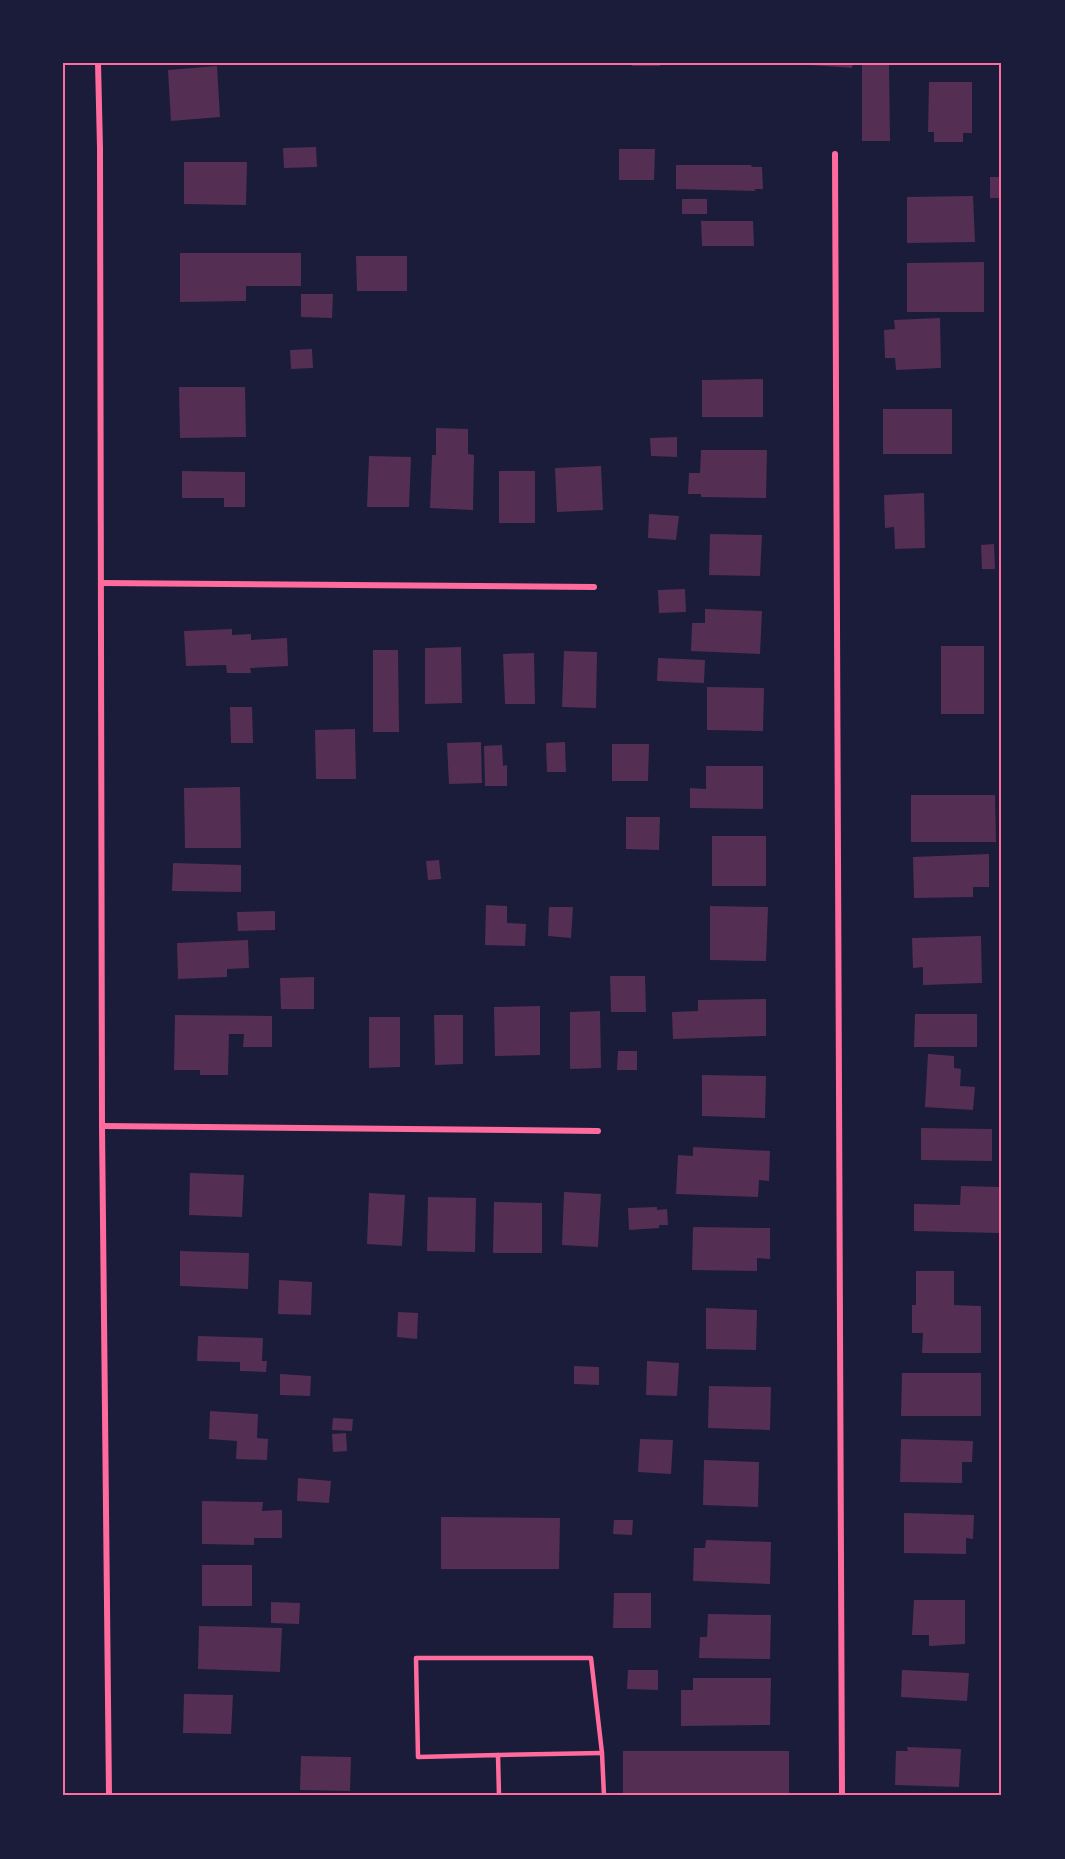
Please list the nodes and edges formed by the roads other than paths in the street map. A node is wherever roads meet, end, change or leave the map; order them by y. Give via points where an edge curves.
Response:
1 (98, 63) edge
2 (835, 154) dead end
3 (101, 583) junction
4 (594, 587) dead end
5 (102, 1126) junction
6 (598, 1131) dead end
7 (602, 1754) junction
8 (498, 1755) junction
9 (109, 1796) edge
10 (499, 1796) edge
11 (604, 1796) edge
12 (842, 1796) edge

1 - 3 street
2 - 12 street
3 - 4 street
3 - 5 street
5 - 6 street
5 - 9 street
7 - 8 lane
7 - 8 lane via 591,1658 416,1658 418,1758
7 - 11 lane
8 - 10 lane

